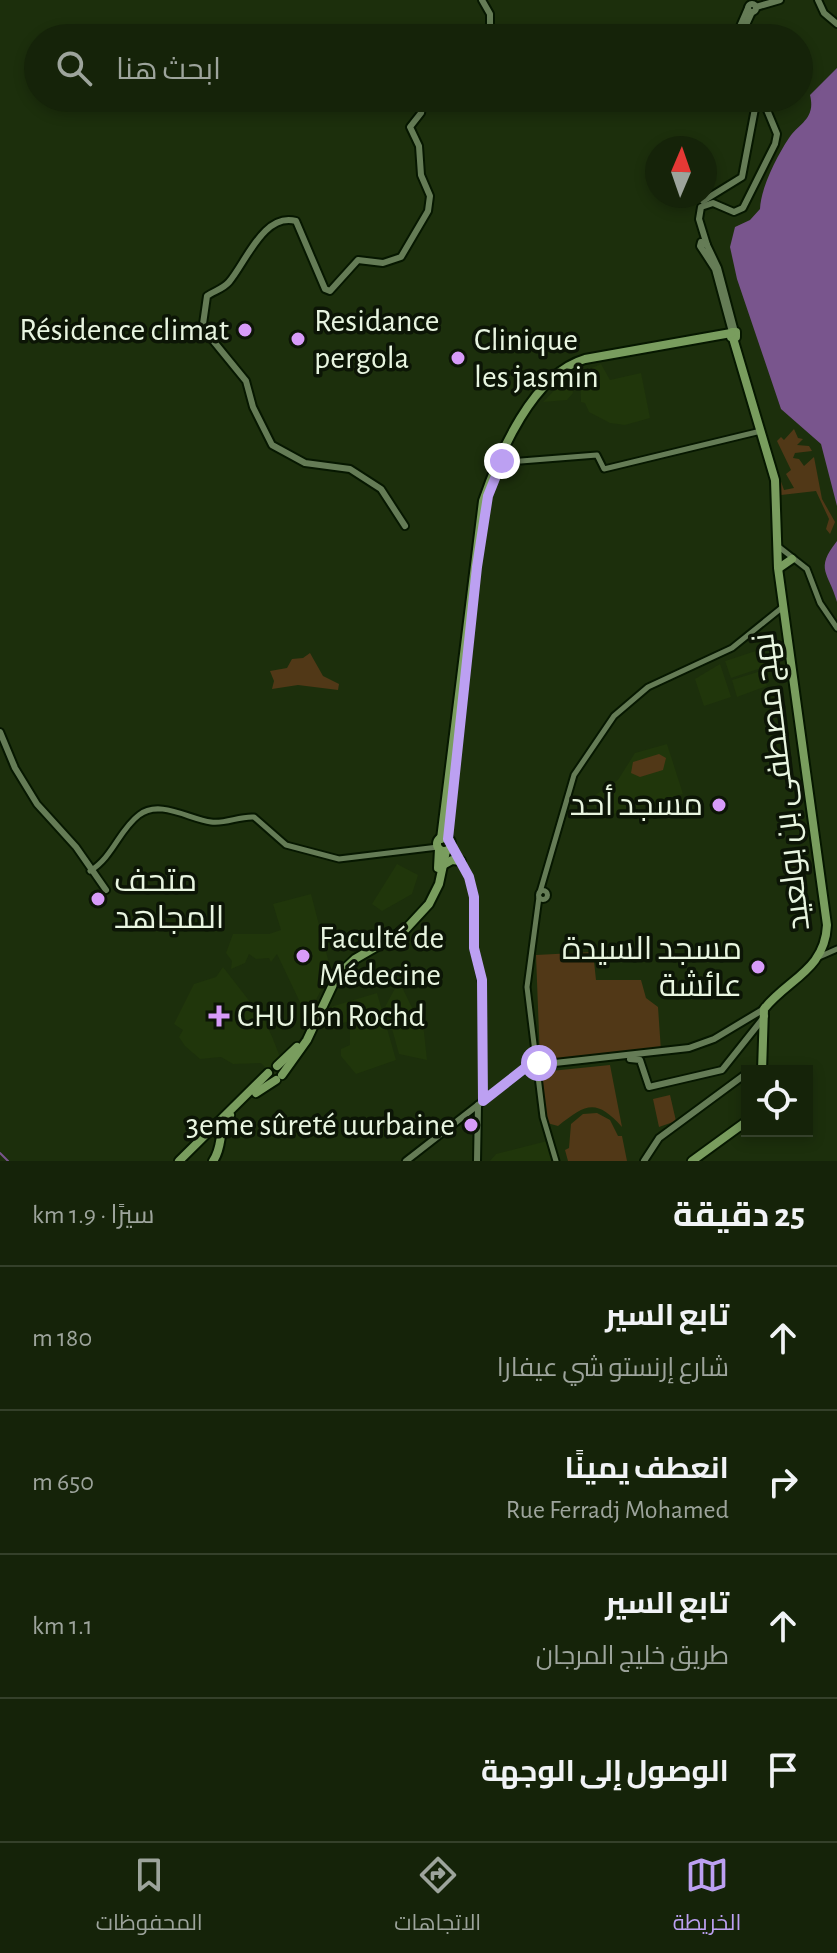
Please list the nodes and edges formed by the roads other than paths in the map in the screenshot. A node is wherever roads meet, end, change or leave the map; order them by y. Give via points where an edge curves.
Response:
1 (482, 0) edge
2 (761, 0) edge
3 (780, 0) edge
4 (819, 0) edge
5 (752, 7) junction
6 (837, 22) edge
7 (489, 24) edge
8 (744, 24) edge
9 (421, 112) edge
10 (757, 112) edge
11 (767, 112) edge
12 (717, 197) edge
13 (717, 204) edge
14 (700, 208) edge
15 (731, 335) junction
16 (762, 431) junction
17 (503, 461) junction
18 (405, 526) dead end
19 (777, 547) junction
20 (794, 559) junction
21 (778, 568) junction
22 (784, 606) junction
23 (837, 628) edge
24 (0, 732) edge
25 (442, 845) junction
26 (460, 859) junction
27 (441, 866) junction
28 (91, 871) joint
29 (837, 949) edge
30 (819, 957) junction
31 (762, 1015) junction
32 (763, 1061) junction
33 (574, 1062) junction
34 (535, 1065) junction
35 (758, 1065) edge
36 (763, 1065) edge
37 (277, 1066) junction
38 (268, 1073) junction
39 (741, 1077) edge
40 (279, 1078) junction
41 (480, 1103) junction
42 (741, 1125) edge
43 (179, 1161) edge
44 (213, 1161) edge
45 (406, 1161) edge
46 (477, 1161) edge
47 (556, 1161) edge
48 (644, 1161) edge
49 (692, 1161) edge

1 - 7 main road
2 - 5 main road
3 - 5 main road
4 - 6 main road via 824,13
5 - 8 main road
9 - 18 main road via 410,127 430,196 428,211 401,257 383,263 358,260 330,291 296,221 287,220 264,231 228,283 207,296 203,324 246,381 272,445 305,463 350,469 381,489
10 - 12 main road via 742,177
11 - 13 main road via 777,134 775,146 744,207 730,212
14 - 15 main road via 704,245
15 - 16 main road, نهج مصطفى بن بولعيد
15 - 17 main road via 576,361 550,381
16 - 17 street via 604,469 597,455
16 - 19 main road, نهج مصطفى بن بولعيد via 775,480
17 - 25 main road via 480,514
19 - 20 street
19 - 21 main road, نهج مصطفى بن بولعيد
20 - 21 main road
20 - 23 street via 807,569
21 - 22 main road, نهج مصطفى بن بولعيد
22 - 30 main road, نهج مصطفى بن بولعيد via 827,925
22 - 34 street via 732,648 648,687 621,708 574,775 527,968
24 - 28 main road via 37,804
25 - 26 street
25 - 27 main road
25 - 28 street via 339,859 286,845 254,817 211,822 164,810 139,814 103,864
26 - 27 main road
26 - 41 street via 473,892 474,948 482,980
27 - 37 main road via 432,892 414,917 333,975 303,1039
27 - 40 main road via 435,893 417,920 337,976 307,1040
29 - 30 street
30 - 31 main road, نهج مصطفى بن بولعيد
31 - 32 main road, نهج مصطفى بن بولعيد
31 - 33 main road via 689,1048
31 - 33 main road via 722,1070 647,1087 638,1059
32 - 35 main road
32 - 36 main road, نهج مصطفى بن بولعيد
33 - 34 main road
34 - 41 main road
34 - 47 street
37 - 38 main road
37 - 40 main road
38 - 40 main road
38 - 43 main road
39 - 48 main road via 659,1138
40 - 44 main road via 224,1122
41 - 45 main road
41 - 46 main road
42 - 49 main road

